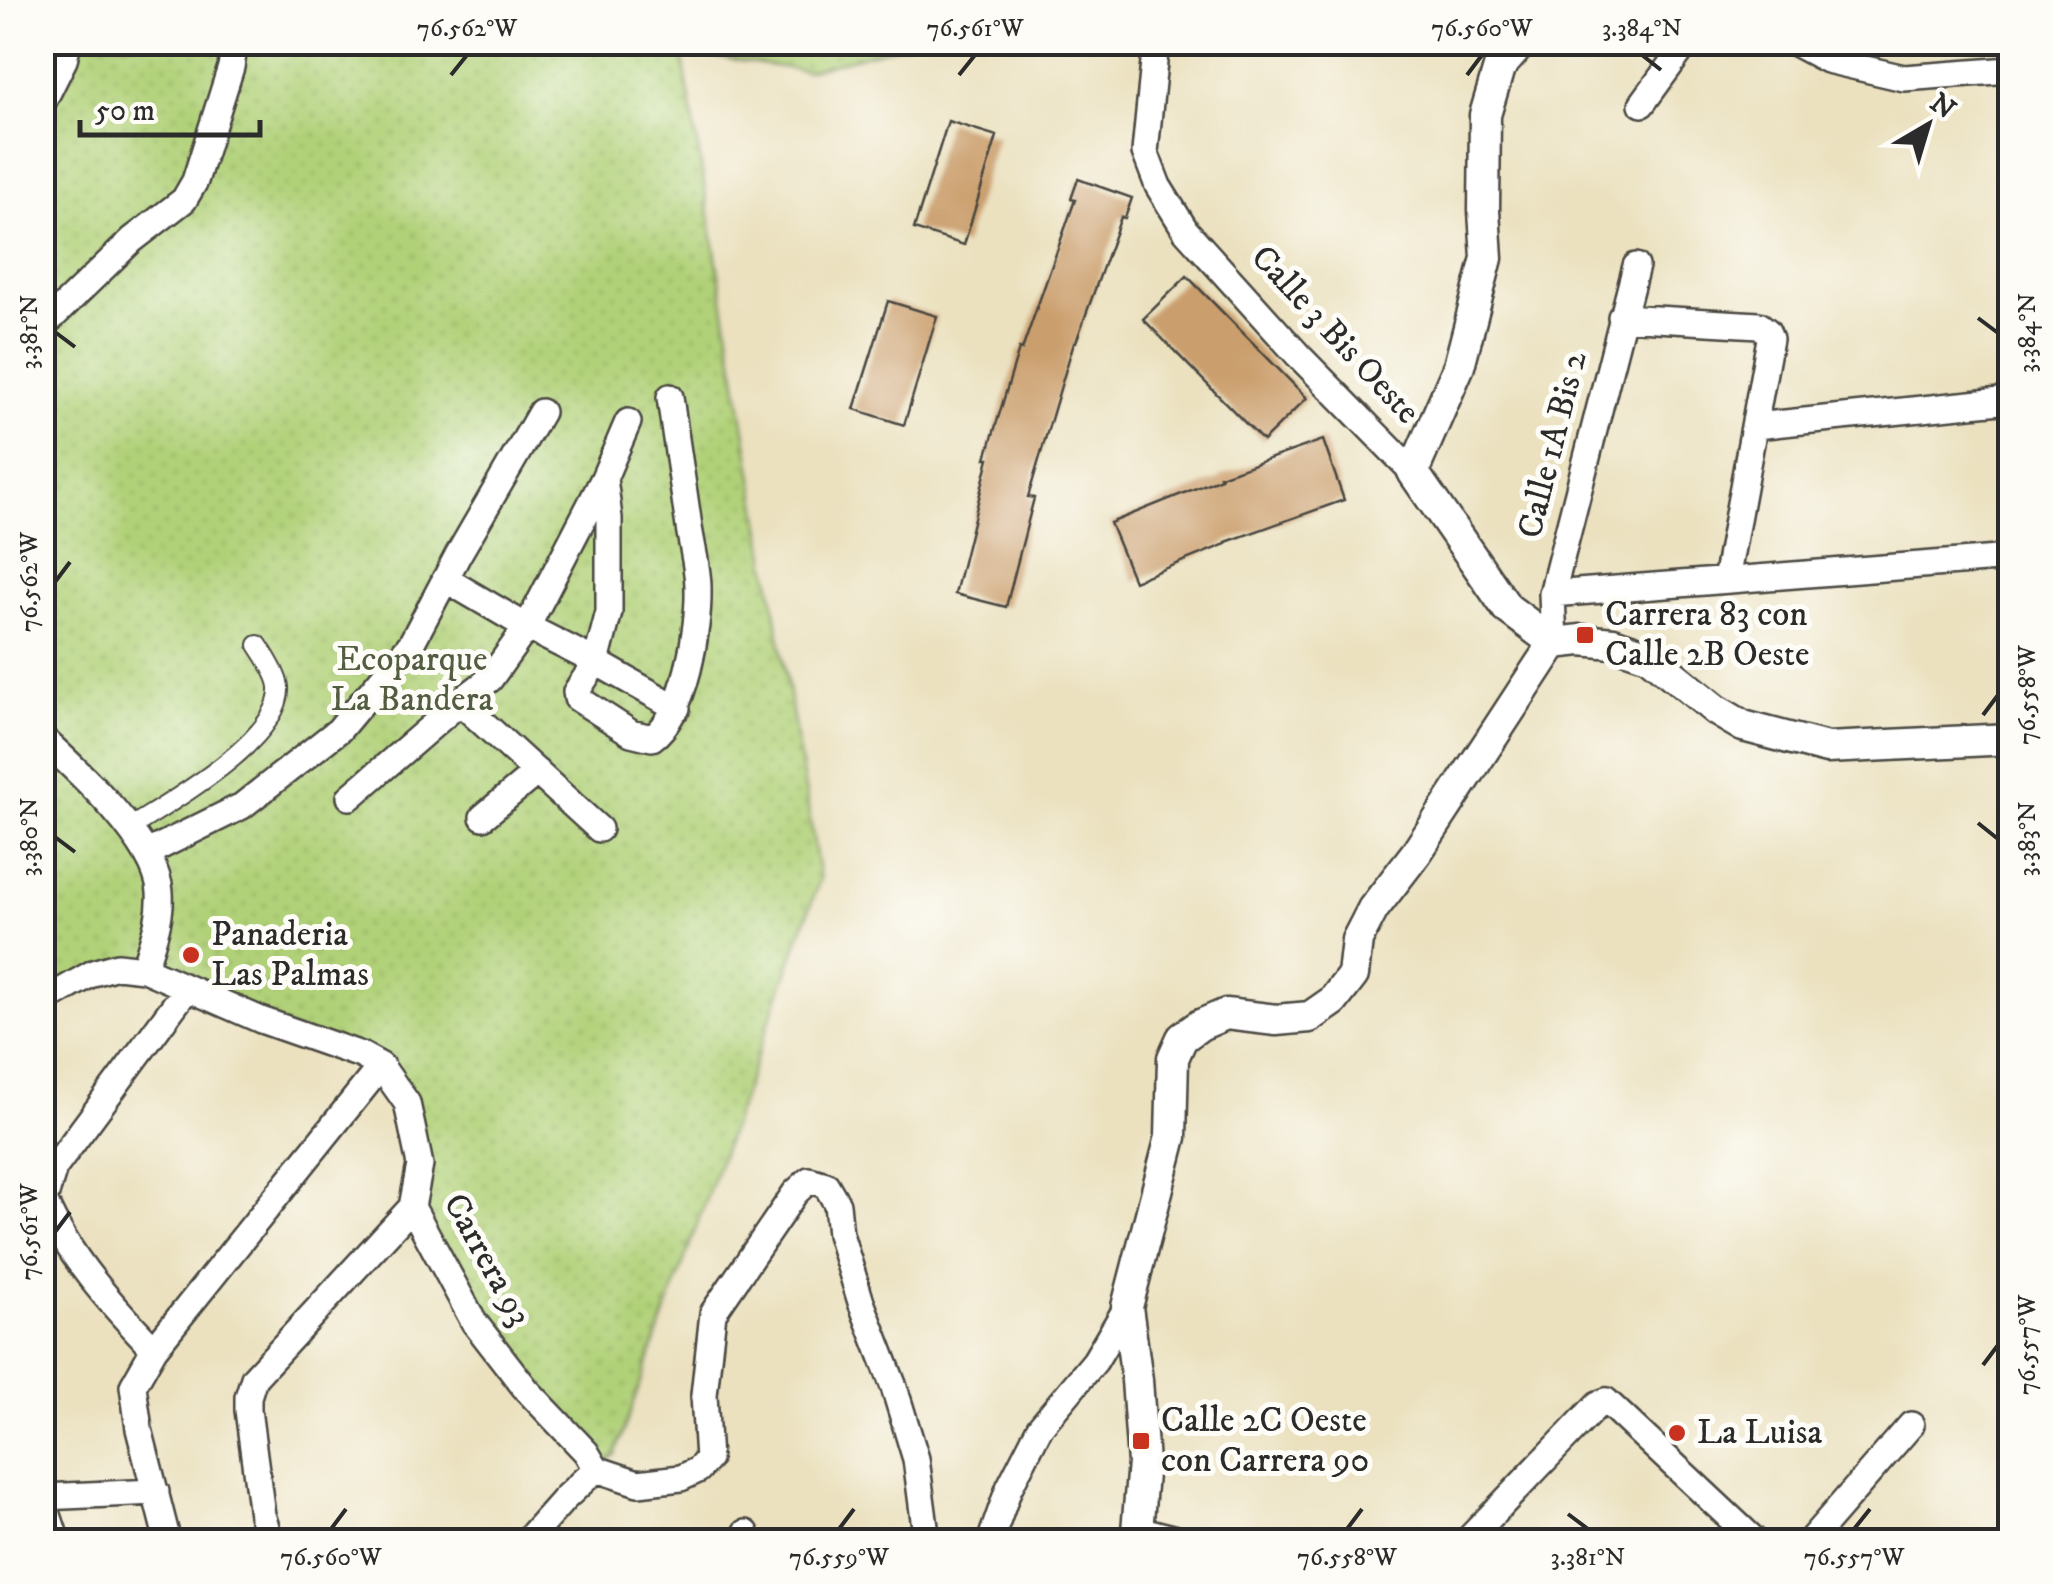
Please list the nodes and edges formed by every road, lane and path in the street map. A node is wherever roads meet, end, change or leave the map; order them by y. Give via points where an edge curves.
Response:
1 (68, 42) edge
2 (235, 42) edge
3 (750, 42) edge
4 (764, 42) edge
5 (1156, 42) edge
6 (1522, 42) edge
7 (1687, 42) edge
8 (1793, 42) edge
9 (2010, 70) edge
10 (42, 104) edge
11 (1642, 104) dead end
12 (1636, 266) dead end
13 (1622, 317) junction
14 (42, 326) edge
15 (670, 398) dead end
16 (2010, 400) edge
17 (541, 412) dead end
18 (628, 422) dead end
19 (1755, 426) junction
20 (1414, 472) junction
21 (604, 478) junction
22 (2010, 558) edge
23 (445, 579) junction
24 (1726, 580) junction
25 (1552, 594) junction
26 (527, 627) junction
27 (1554, 643) junction
28 (258, 645) dead end
29 (596, 662) junction
30 (460, 702) junction
31 (676, 708) junction
32 (2010, 739) edge
33 (46, 744) edge
34 (537, 772) junction
35 (350, 797) dead end
36 (483, 818) dead end
37 (599, 829) dead end
38 (128, 830) junction
39 (147, 853) junction
40 (144, 969) junction
41 (42, 980) edge
42 (69, 986) junction
43 (186, 990) junction
44 (42, 1002) edge
45 (382, 1066) junction
46 (412, 1207) junction
47 (1126, 1307) junction
48 (154, 1349) junction
49 (1911, 1425) dead end
50 (596, 1469) junction
51 (156, 1492) junction
52 (42, 1497) edge
53 (1137, 1535) edge
54 (57, 1542) edge
55 (168, 1542) edge
56 (271, 1542) edge
57 (526, 1542) edge
58 (927, 1542) edge
59 (990, 1542) edge
60 (1189, 1542) edge
61 (1466, 1542) edge
62 (1756, 1542) edge
63 (1809, 1542) edge

1 - 10 street
2 - 14 street via 184,200
3 - 4 street
5 - 20 street, Calle 3 Bis Oeste via 1145,152 1158,186 1186,230
6 - 20 street via 1499,68 1486,115 1482,276 1458,366
7 - 11 street
8 - 9 street via 1827,60 1904,78
12 - 13 street, Calle 1A Bis 2
13 - 19 street via 1759,325 1767,331
13 - 25 street, Calle 1A Bis 2
15 - 31 street via 698,588
16 - 19 street
17 - 23 street
18 - 21 street
19 - 24 street
20 - 27 street, Calle 3 Bis Oeste via 1507,608
21 - 26 street
21 - 29 street via 608,612
22 - 24 street
23 - 26 street
23 - 39 street via 410,644 338,730 242,806
24 - 25 street
25 - 27 street, Calle 1A Bis 2
26 - 29 street
26 - 30 street via 490,679
27 - 32 street via 1613,643 1648,656 1742,726 1827,748
27 - 47 street via 1373,908 1357,940 1353,975 1333,1001 1310,1017 1226,1014 1182,1038 1173,1058 1170,1138
28 - 38 street via 278,687 272,714 218,771
29 - 31 street
29 - 31 street via 576,698 630,733 652,738
30 - 34 street
30 - 35 street
33 - 38 street
34 - 36 street
34 - 37 street
38 - 39 street
39 - 40 street via 160,889
40 - 42 street via 117,966
40 - 43 street
41 - 42 street
42 - 44 street
43 - 45 street
43 - 48 street via 54,1168 44,1200 92,1279
45 - 46 street, Carrera 93 via 407,1103 420,1166
45 - 48 street
46 - 50 street, Carrera 93 via 474,1322
46 - 56 street via 254,1378 248,1410
47 - 53 street via 1143,1463
47 - 59 street via 1095,1360 1040,1428
48 - 51 street via 133,1386
49 - 63 street
50 - 57 street
50 - 58 street via 638,1482 682,1478 708,1458 704,1395 714,1313 809,1180 826,1184 837,1204 840,1234 916,1460
51 - 52 street
51 - 55 street
52 - 54 street
53 - 60 street
61 - 62 street via 1606,1401

